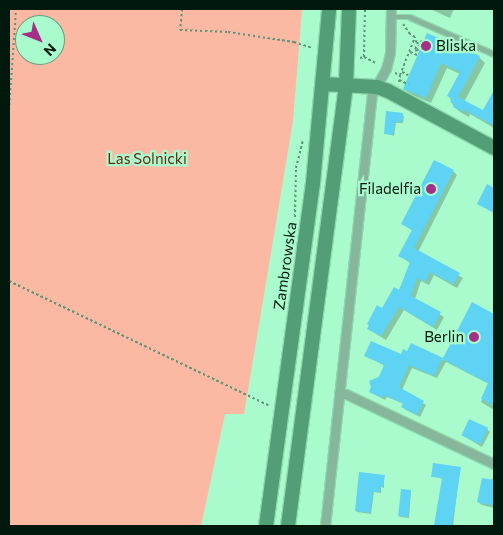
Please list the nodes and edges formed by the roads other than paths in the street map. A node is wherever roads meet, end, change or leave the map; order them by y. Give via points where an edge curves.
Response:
1 (329, 9) edge
2 (349, 9) edge
3 (391, 13) edge
4 (494, 54) edge
5 (323, 84) junction
6 (346, 84) junction
7 (377, 87) junction
8 (494, 148) edge
9 (339, 393) junction
10 (494, 464) edge
11 (266, 526) edge
12 (288, 526) edge
13 (326, 526) edge

1 - 5 main road, Zambrowska
2 - 6 main road
3 - 4 lane via 410,17
3 - 7 street via 390,53
5 - 6 main road
5 - 11 main road, Zambrowska via 310,206
6 - 7 main road
6 - 12 main road
7 - 8 main road
7 - 9 street via 372,94
9 - 10 street
9 - 13 street

